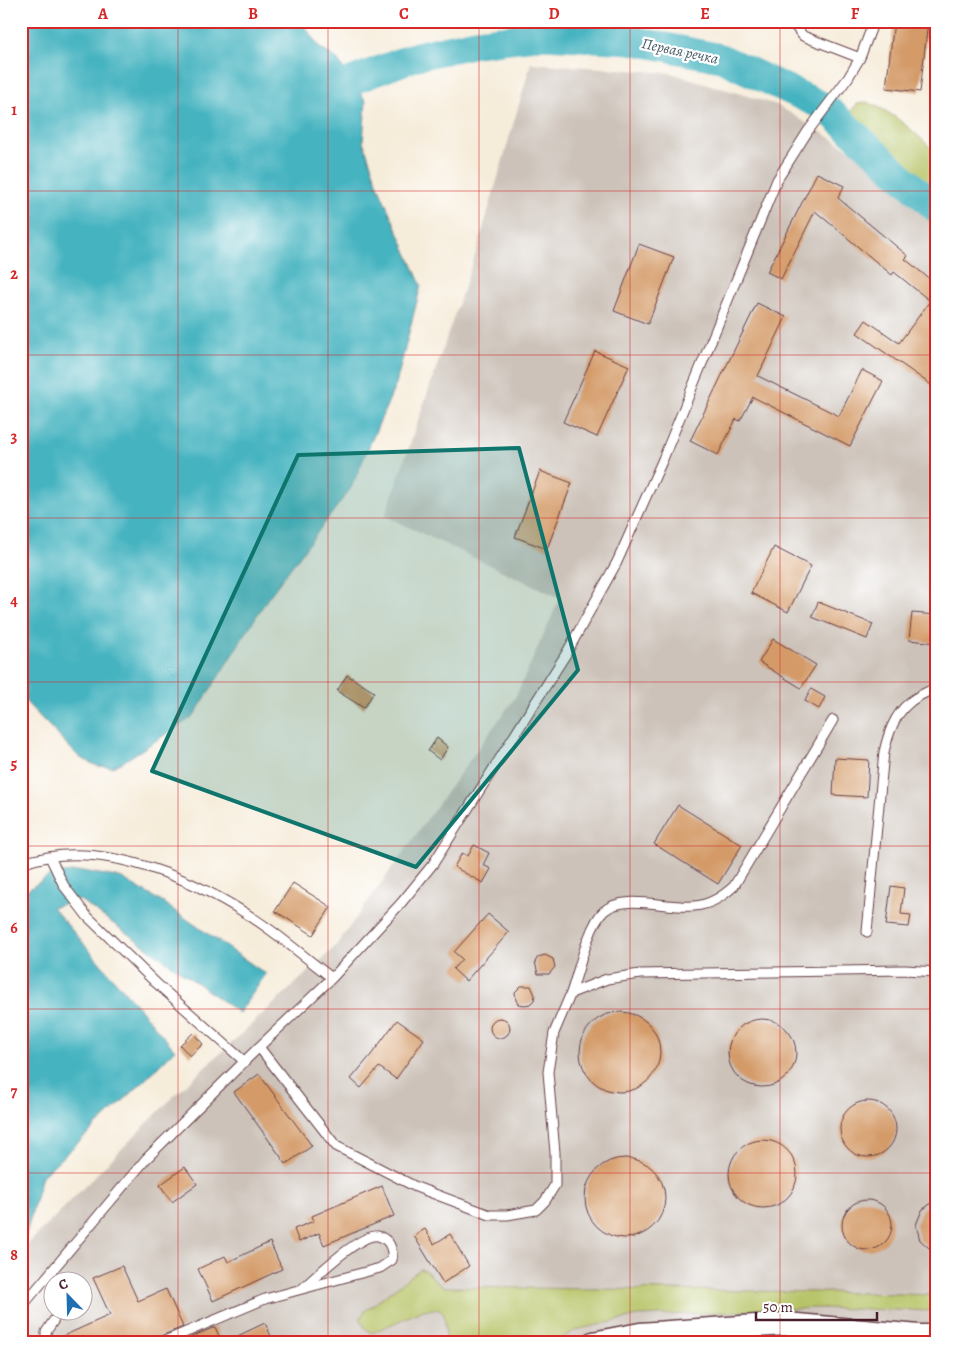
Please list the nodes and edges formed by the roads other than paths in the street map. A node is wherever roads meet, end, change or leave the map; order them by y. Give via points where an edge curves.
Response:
1 (791, 21) edge
2 (874, 21) edge
3 (860, 58) junction
4 (937, 687) edge
5 (833, 720) dead end
6 (50, 857) junction
7 (21, 864) edge
8 (866, 932) dead end
9 (937, 972) edge
10 (332, 978) junction
11 (571, 993) junction
12 (260, 1047) junction
13 (245, 1062) junction
14 (302, 1289) junction
15 (53, 1322) edge
16 (21, 1334) edge
17 (925, 1338) edge
18 (46, 1343) edge
19 (160, 1343) edge
20 (593, 1343) edge

1 - 3 lane via 803,36
2 - 3 lane
3 - 10 lane via 777,180 663,459 617,562 566,654 433,864
4 - 8 lane via 909,702 889,734 884,752
5 - 11 lane via 734,886 718,900 694,906 625,902 604,911 593,927
6 - 7 lane
6 - 10 lane via 80,855 126,861 173,876 215,895 268,929
6 - 13 lane via 64,886 87,916
9 - 11 lane via 640,974 607,979
10 - 12 lane
11 - 12 lane via 554,1034 548,1072 555,1185 536,1210 508,1215 490,1214 416,1187 336,1146
12 - 13 lane
13 - 16 lane via 146,1160 24,1304
14 - 14 lane via 380,1268 392,1260 390,1245 376,1235 364,1240 329,1264
14 - 19 lane via 265,1299
15 - 18 lane via 46,1332
17 - 20 street via 786,1324 640,1334

